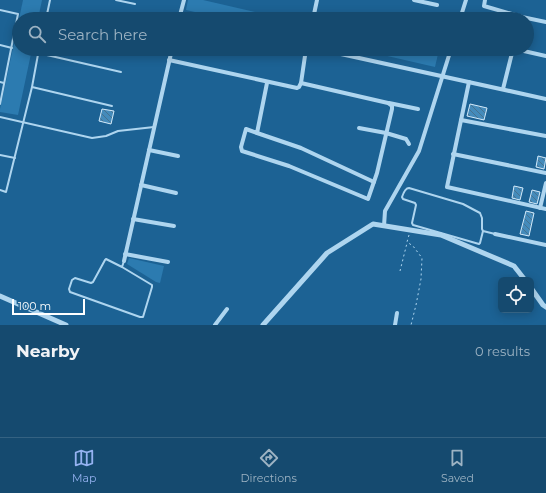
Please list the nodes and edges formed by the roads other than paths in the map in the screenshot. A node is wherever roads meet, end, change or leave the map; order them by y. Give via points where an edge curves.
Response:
1 (50, 0) edge
2 (116, 0) edge
3 (184, 0) edge
4 (317, 0) edge
5 (414, 0) edge
6 (466, 0) edge
7 (485, 0) edge
8 (135, 4) dead end
9 (437, 5) dead end
10 (0, 10) edge
11 (47, 12) edge
12 (181, 12) edge
13 (314, 12) edge
14 (462, 12) edge
15 (503, 12) edge
16 (12, 13) edge
17 (534, 20) edge
18 (546, 22) edge
19 (0, 46) edge
20 (12, 48) joint
21 (534, 53) edge
22 (37, 56) edge
23 (51, 56) edge
24 (170, 56) edge
25 (305, 56) edge
26 (350, 56) edge
27 (449, 56) edge
28 (512, 56) edge
29 (546, 56) edge
30 (169, 60) junction
31 (121, 72) dead end
32 (442, 76) junction
33 (0, 82) edge
34 (469, 82) junction
35 (4, 83) junction
36 (267, 83) junction
37 (301, 83) junction
38 (32, 88) junction
39 (503, 90) junction
40 (546, 99) edge
41 (388, 103) junction
42 (0, 104) edge
43 (112, 106) dead end
44 (418, 108) dead end
45 (0, 117) edge
46 (461, 120) junction
47 (23, 122) junction
48 (154, 127) junction
49 (359, 128) dead end
50 (257, 133) junction
51 (386, 134) junction
52 (546, 136) edge
53 (409, 144) dead end
54 (149, 150) junction
55 (453, 154) junction
56 (0, 155) edge
57 (178, 156) dead end
58 (15, 158) junction
59 (546, 173) edge
60 (374, 182) junction
61 (546, 183) edge
62 (141, 185) junction
63 (0, 190) edge
64 (176, 192) dead end
65 (540, 208) junction
66 (546, 209) edge
67 (134, 219) junction
68 (174, 226) dead end
69 (384, 226) junction
70 (483, 231) junction
71 (495, 234) joint
72 (546, 245) edge
73 (125, 254) junction
74 (124, 261) joint
75 (168, 262) dead end
76 (122, 267) junction
77 (523, 277) edge
78 (534, 292) edge
79 (0, 296) edge
80 (546, 307) edge
81 (227, 308) dead end
82 (397, 313) dead end
83 (66, 325) edge
84 (215, 325) edge
85 (263, 325) edge
86 (395, 325) edge

1 - 11 lane
2 - 8 lane
3 - 12 street
4 - 13 street
5 - 9 street
6 - 14 street
7 - 15 street via 484,6
10 - 16 lane
17 - 18 street
19 - 20 lane
20 - 35 lane
21 - 29 street
22 - 38 lane
23 - 31 lane
24 - 30 street
25 - 37 street
26 - 32 street
27 - 32 street
28 - 39 street
30 - 36 street
30 - 48 street
32 - 34 street
32 - 69 street via 419,151 385,211
33 - 35 lane
34 - 39 street
34 - 46 street
35 - 42 lane
36 - 37 street via 297,88
36 - 50 street
37 - 41 street
38 - 43 lane
38 - 47 lane
39 - 40 street
41 - 44 street
41 - 51 street via 392,109
45 - 47 lane
46 - 52 street
46 - 55 street
47 - 48 lane via 92,138 118,131
47 - 58 lane
48 - 54 street
49 - 51 street
50 - 60 street via 301,148
50 - 60 street via 246,129 240,147 242,151 289,166 368,199
51 - 53 street via 406,139
51 - 60 street
54 - 57 street
54 - 62 street
55 - 59 street
55 - 65 street via 447,187
56 - 58 lane
58 - 63 lane via 6,192
61 - 65 street
62 - 64 street
62 - 67 street
65 - 66 street
67 - 68 street
67 - 73 street
69 - 77 street via 441,235 514,266
69 - 85 street via 373,224 327,253
70 - 70 lane via 480,213 463,204 409,188 402,197 416,205 413,225 479,244
70 - 71 lane
71 - 72 street
73 - 74 street
73 - 75 street
74 - 76 lane
76 - 76 lane via 152,285 143,317 70,292 75,278 93,282 106,259
78 - 80 street
79 - 83 street
81 - 84 street
82 - 86 street

